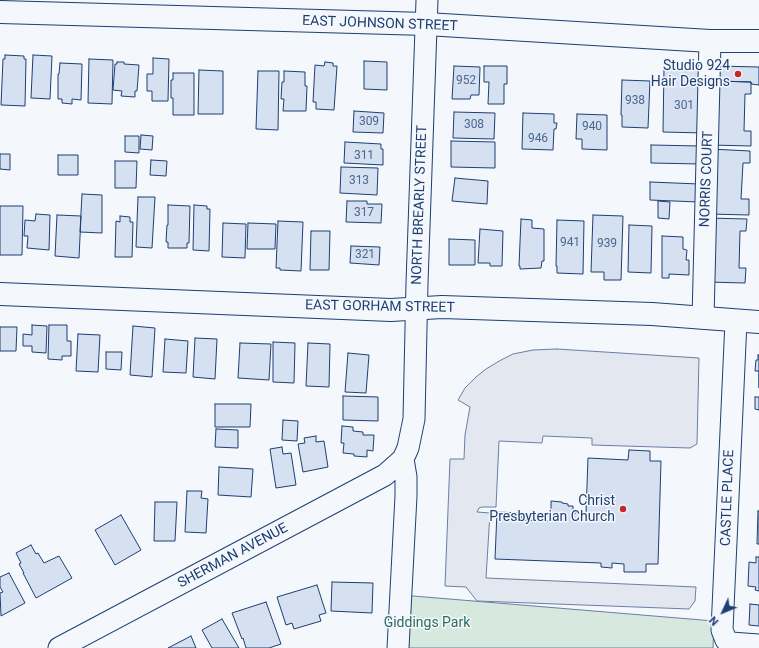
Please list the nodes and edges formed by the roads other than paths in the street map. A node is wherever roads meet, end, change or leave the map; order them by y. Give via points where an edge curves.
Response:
1 (427, 0) edge
2 (0, 12) edge
3 (426, 24) junction
4 (710, 41) junction
5 (759, 42) edge
6 (0, 294) edge
7 (416, 309) junction
8 (703, 318) junction
9 (736, 321) junction
10 (759, 322) edge
11 (403, 458) junction
12 (759, 645) edge
13 (59, 648) edge
14 (398, 648) edge

1 - 3 street, NORTH BREARLY STREET
2 - 3 main road, EAST JOHNSON STREET
3 - 4 main road, EAST JOHNSON STREET
3 - 7 street, NORTH BREARLY STREET
4 - 5 main road, EAST JOHNSON STREET
4 - 8 street, NORRIS COURT
6 - 7 main road, EAST GORHAM STREET
7 - 8 main road, EAST GORHAM STREET via 652,314
7 - 11 street, NORTH BREARLY STREET via 414,419 408,448
8 - 9 main road, EAST GORHAM STREET
9 - 10 main road, EAST GORHAM STREET
9 - 12 street, CASTLE PLACE via 722,630 726,640 731,643
11 - 13 street, SHERMAN AVENUE via 385,475
11 - 14 street, NORTH BREARLY STREET via 406,496

